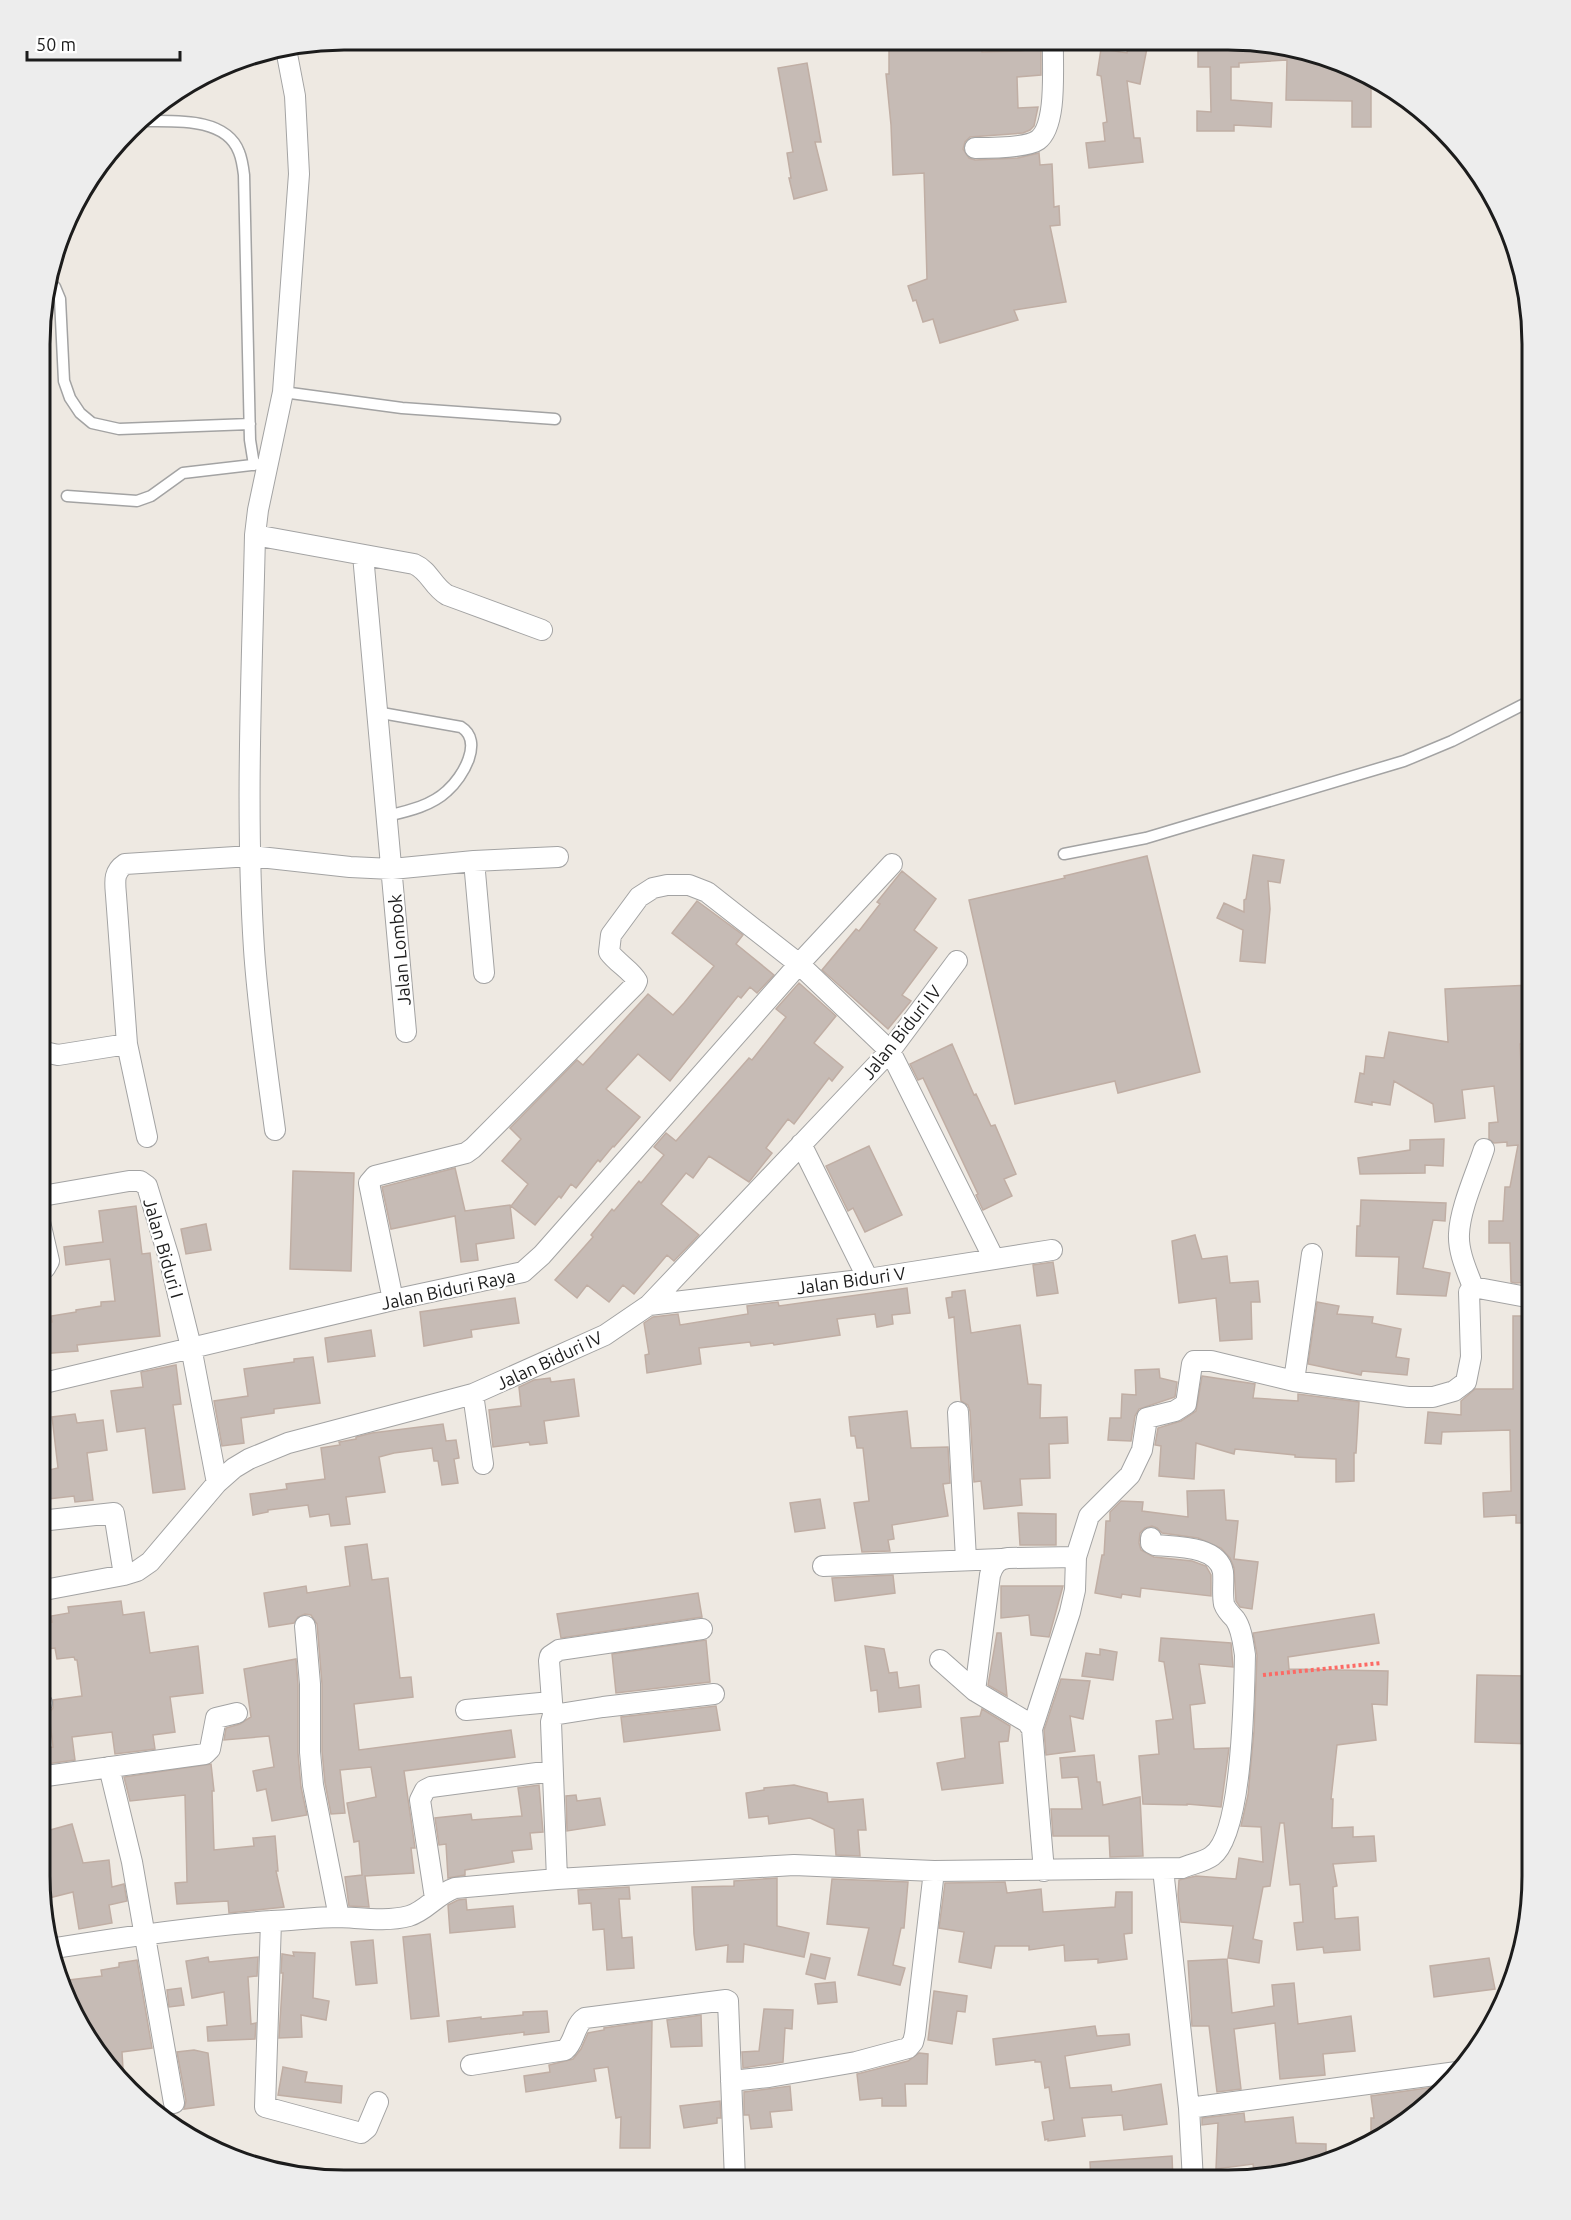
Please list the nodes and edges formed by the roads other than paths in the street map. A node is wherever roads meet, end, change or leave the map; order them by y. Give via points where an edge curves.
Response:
1 (1053, 50) edge
2 (287, 55) edge
3 (152, 122) edge
4 (975, 148) dead end
5 (55, 287) edge
6 (283, 392) junction
7 (555, 419) dead end
8 (250, 424) junction
9 (261, 464) junction
10 (67, 496) dead end
11 (255, 535) junction
12 (363, 555) junction
13 (542, 630) dead end
14 (1522, 705) edge
15 (376, 712) junction
16 (387, 816) junction
17 (1064, 854) dead end
18 (251, 856) junction
19 (558, 857) dead end
20 (474, 861) junction
21 (892, 864) dead end
22 (393, 869) junction
23 (957, 961) dead end
24 (799, 964) junction
25 (484, 973) dead end
26 (406, 1032) dead end
27 (127, 1044) junction
28 (890, 1052) junction
29 (50, 1053) edge
30 (275, 1130) dead end
31 (147, 1137) dead end
32 (801, 1144) junction
33 (1484, 1149) dead end
34 (50, 1195) edge
35 (1052, 1250) dead end
36 (1312, 1254) dead end
37 (994, 1259) junction
38 (868, 1279) junction
39 (1473, 1287) junction
40 (1522, 1296) edge
41 (393, 1300) junction
42 (649, 1305) junction
43 (191, 1347) junction
44 (1294, 1381) junction
45 (50, 1382) edge
46 (473, 1394) junction
47 (958, 1412) dead end
48 (483, 1464) dead end
49 (217, 1483) junction
50 (50, 1520) edge
51 (1152, 1538) dead end
52 (1076, 1557) junction
53 (966, 1559) junction
54 (1001, 1559) junction
55 (823, 1566) dead end
56 (124, 1575) junction
57 (50, 1588) edge
58 (305, 1626) dead end
59 (702, 1629) dead end
60 (940, 1660) dead end
61 (975, 1691) junction
62 (714, 1694) dead end
63 (552, 1709) junction
64 (466, 1710) dead end
65 (237, 1713) dead end
66 (1032, 1729) junction
67 (109, 1767) junction
68 (552, 1771) junction
69 (50, 1775) edge
70 (1163, 1869) junction
71 (934, 1871) junction
72 (1044, 1871) junction
73 (557, 1879) junction
74 (435, 1898) junction
75 (339, 1917) junction
76 (271, 1921) junction
77 (145, 1933) junction
78 (59, 1948) edge
79 (471, 2065) dead end
80 (1445, 2074) edge
81 (732, 2081) junction
82 (378, 2102) dead end
83 (174, 2103) dead end
84 (1189, 2108) junction
85 (735, 2170) edge
86 (1192, 2170) edge

1 - 4 street via 1052,98 1046,130 1038,140 1008,147
2 - 6 street via 295,96 299,174
3 - 8 lane via 199,124 224,132 239,150 244,175
5 - 8 lane via 60,299 64,381 70,398 92,423 119,429
6 - 7 lane via 402,408
6 - 9 street
8 - 9 lane
9 - 10 lane via 183,472 151,496 137,501
9 - 11 street
11 - 12 street
11 - 18 street
12 - 13 street via 414,564 423,568 447,595
12 - 15 street, Jalan Lombok
14 - 17 lane via 1404,761 1146,838
15 - 16 street, Jalan Lombok
15 - 16 lane via 461,727 472,739 465,763 448,790 414,809
16 - 22 street, Jalan Lombok
18 - 22 street
18 - 27 street via 125,864 115,874
18 - 30 street via 254,949
19 - 20 street
20 - 22 street
20 - 25 street
21 - 24 street, Jalan Biduri Raya
22 - 26 street, Jalan Lombok
23 - 28 street, Jalan Biduri IV
24 - 28 street
24 - 41 street, Jalan Biduri Raya via 524,1272
24 - 41 street via 707,892 688,885 667,885 639,897 610,935 609,952 616,963 635,977 635,985 473,1148 371,1179
27 - 29 street
27 - 31 street
28 - 32 street, Jalan Biduri IV
28 - 37 street
32 - 38 street
32 - 42 street, Jalan Biduri IV
33 - 39 street via 1459,1232 1459,1245
34 - 43 street, Jalan Biduri I via 129,1181 147,1186
35 - 37 street, Jalan Biduri V
36 - 44 street
37 - 38 street, Jalan Biduri V
38 - 42 street, Jalan Biduri V
39 - 40 street
39 - 44 street via 1469,1292 1471,1357 1466,1382 1461,1387 1433,1397 1408,1397
41 - 43 street, Jalan Biduri Raya
42 - 46 street, Jalan Biduri IV via 605,1335
43 - 45 street, Jalan Biduri Raya
43 - 49 street
44 - 52 street via 1211,1361 1194,1361 1186,1404 1147,1418 1142,1450 1130,1474 1089,1516
46 - 48 street
46 - 49 street, Jalan Biduri IV via 288,1443 249,1459
47 - 53 street
49 - 56 street, Jalan Biduri IV via 150,1562
50 - 56 street via 114,1513
51 - 70 street via 1155,1545 1191,1548 1220,1563 1224,1605 1243,1637 1245,1654 1239,1773 1228,1832 1212,1856 1182,1868
52 - 54 street
52 - 66 street via 1070,1612
53 - 54 street
53 - 55 street
54 - 61 street via 990,1575
56 - 57 street, Jalan Biduri IV
58 - 75 street via 313,1785
59 - 63 street via 559,1650 550,1656
60 - 61 street
61 - 66 street via 1027,1722
62 - 63 street
63 - 64 street
63 - 68 street
65 - 67 street via 216,1718 210,1749 205,1754
66 - 72 street
67 - 69 street
67 - 77 street
68 - 73 street
68 - 74 street via 425,1790 420,1800
70 - 72 street
70 - 84 street
71 - 72 street
71 - 73 street via 794,1865
71 - 81 street via 915,2034 908,2048 856,2062
73 - 74 street via 455,1888
74 - 75 street via 408,1916
75 - 76 street
76 - 77 street
76 - 82 street via 265,2107 361,2133
77 - 78 street
77 - 83 street
79 - 81 street via 565,2050 585,2018 726,2000
80 - 84 street
81 - 85 street
84 - 86 street

